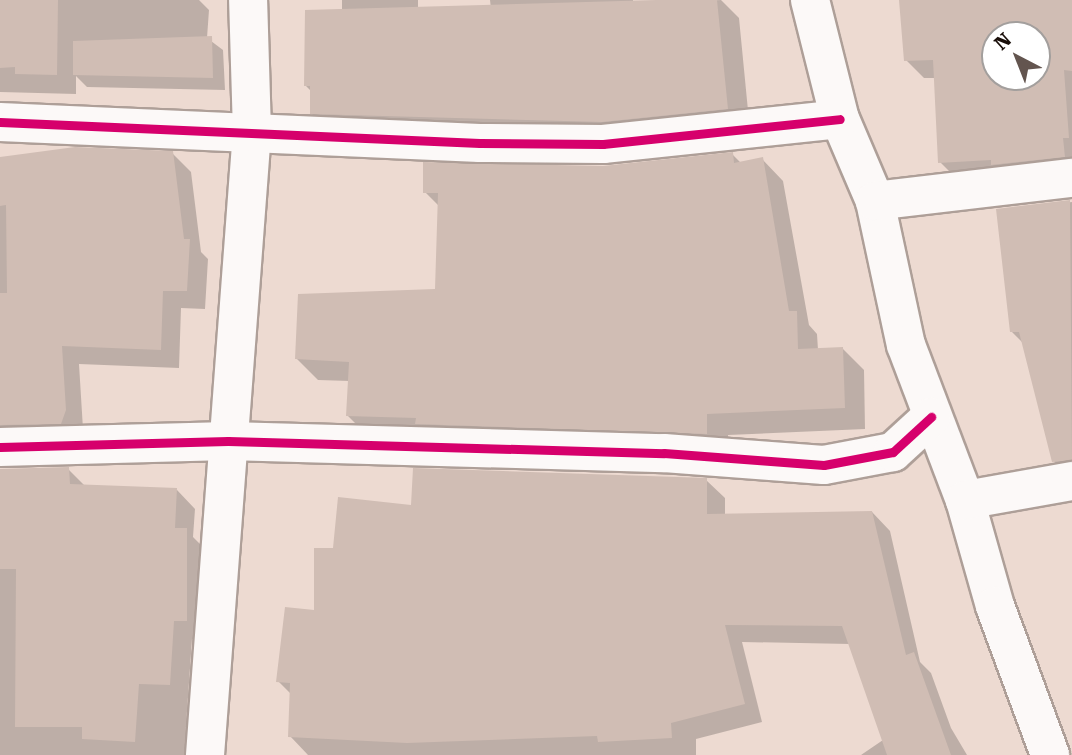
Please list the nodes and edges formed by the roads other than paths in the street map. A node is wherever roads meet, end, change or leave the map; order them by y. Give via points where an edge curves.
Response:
1 (248, 0) edge
2 (810, 0) edge
3 (840, 119) junction
4 (0, 122) edge
5 (252, 132) junction
6 (1072, 178) edge
7 (875, 201) junction
8 (931, 417) junction
9 (228, 441) junction
10 (0, 447) edge
11 (1072, 481) edge
12 (965, 500) junction
13 (205, 755) edge
14 (1050, 755) edge

1 - 5 street
2 - 3 street
3 - 5 street via 603,144
3 - 7 street
4 - 5 street
5 - 9 street
6 - 7 street
7 - 8 street via 906,345
8 - 9 street via 893,452 824,465 664,453
8 - 12 street
9 - 10 street
9 - 13 street
11 - 12 street
12 - 14 street via 995,606

